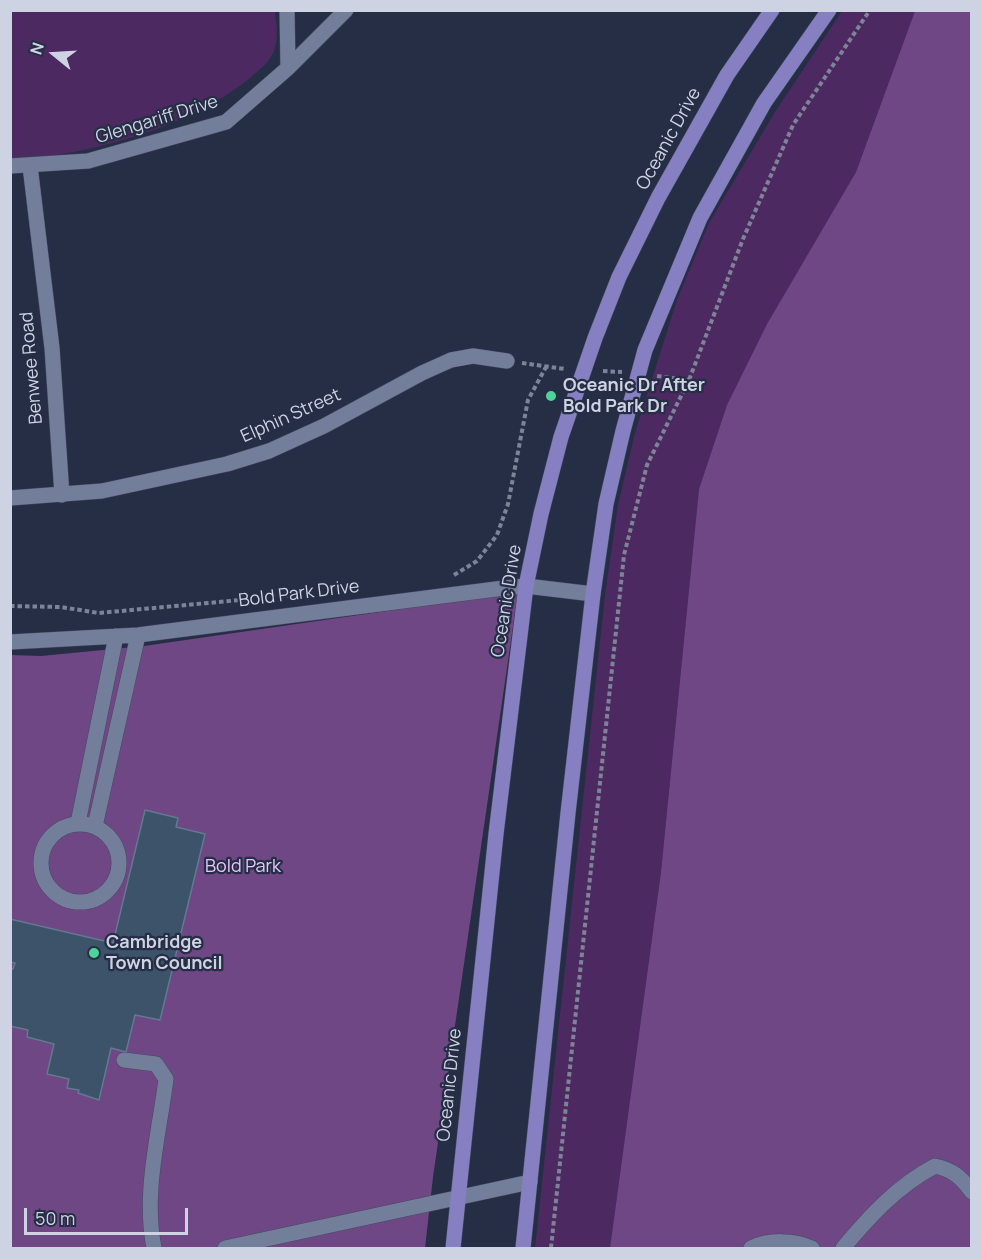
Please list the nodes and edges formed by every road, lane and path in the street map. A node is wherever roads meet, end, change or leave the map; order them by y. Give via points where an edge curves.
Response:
1 (287, 10) edge
2 (346, 10) edge
3 (772, 10) edge
4 (829, 10) edge
5 (870, 10) edge
6 (288, 68) junction
7 (10, 166) edge
8 (30, 166) junction
9 (507, 361) dead end
10 (546, 367) dead end
11 (62, 495) junction
12 (10, 498) edge
13 (445, 577) dead end
14 (526, 586) junction
15 (302, 594) dead end
16 (593, 594) junction
17 (10, 606) edge
18 (138, 635) junction
19 (116, 636) junction
20 (10, 642) edge
21 (78, 823) junction
22 (95, 826) junction
23 (124, 1060) dead end
24 (530, 1182) junction
25 (972, 1192) edge
26 (458, 1198) junction
27 (154, 1248) edge
28 (225, 1248) edge
29 (453, 1248) edge
30 (523, 1248) edge
31 (551, 1248) edge
32 (751, 1248) edge
33 (812, 1248) edge
34 (843, 1248) edge

1 - 6 street
2 - 6 street, Glengariff Drive
3 - 14 main road, Oceanic Drive via 727,75 619,277 561,437
4 - 16 main road via 764,103 700,218 666,296 637,373 606,504
5 - 31 path via 794,125 743,239 688,381 646,465 624,555
6 - 8 street, Glengariff Drive via 226,122 88,161
7 - 8 street, Glengariff Drive
8 - 11 street, Benwee Road via 52,348
9 - 11 street, Elphin Street via 473,356 451,360 302,436 227,464 102,491
10 - 13 path via 528,400 508,504 497,535 477,561
11 - 12 street, Elphin Street
14 - 16 street, Bold Park Drive
14 - 18 street, Bold Park Drive
14 - 26 main road, Oceanic Drive
15 - 17 path via 99,613
16 - 24 main road
18 - 19 street, Bold Park Drive
18 - 22 street
19 - 20 street, Bold Park Drive
19 - 21 street
21 - 22 street
21 - 22 street via 54,834 41,857 46,884 67,901 94,901 105,894 119,871 115,844
23 - 27 street via 156,1064 166,1079 152,1176 149,1225
24 - 26 street
24 - 30 main road
25 - 34 street via 949,1169 935,1166 913,1178 878,1207
26 - 28 street
26 - 29 main road, Oceanic Drive
32 - 33 street via 783,1241

